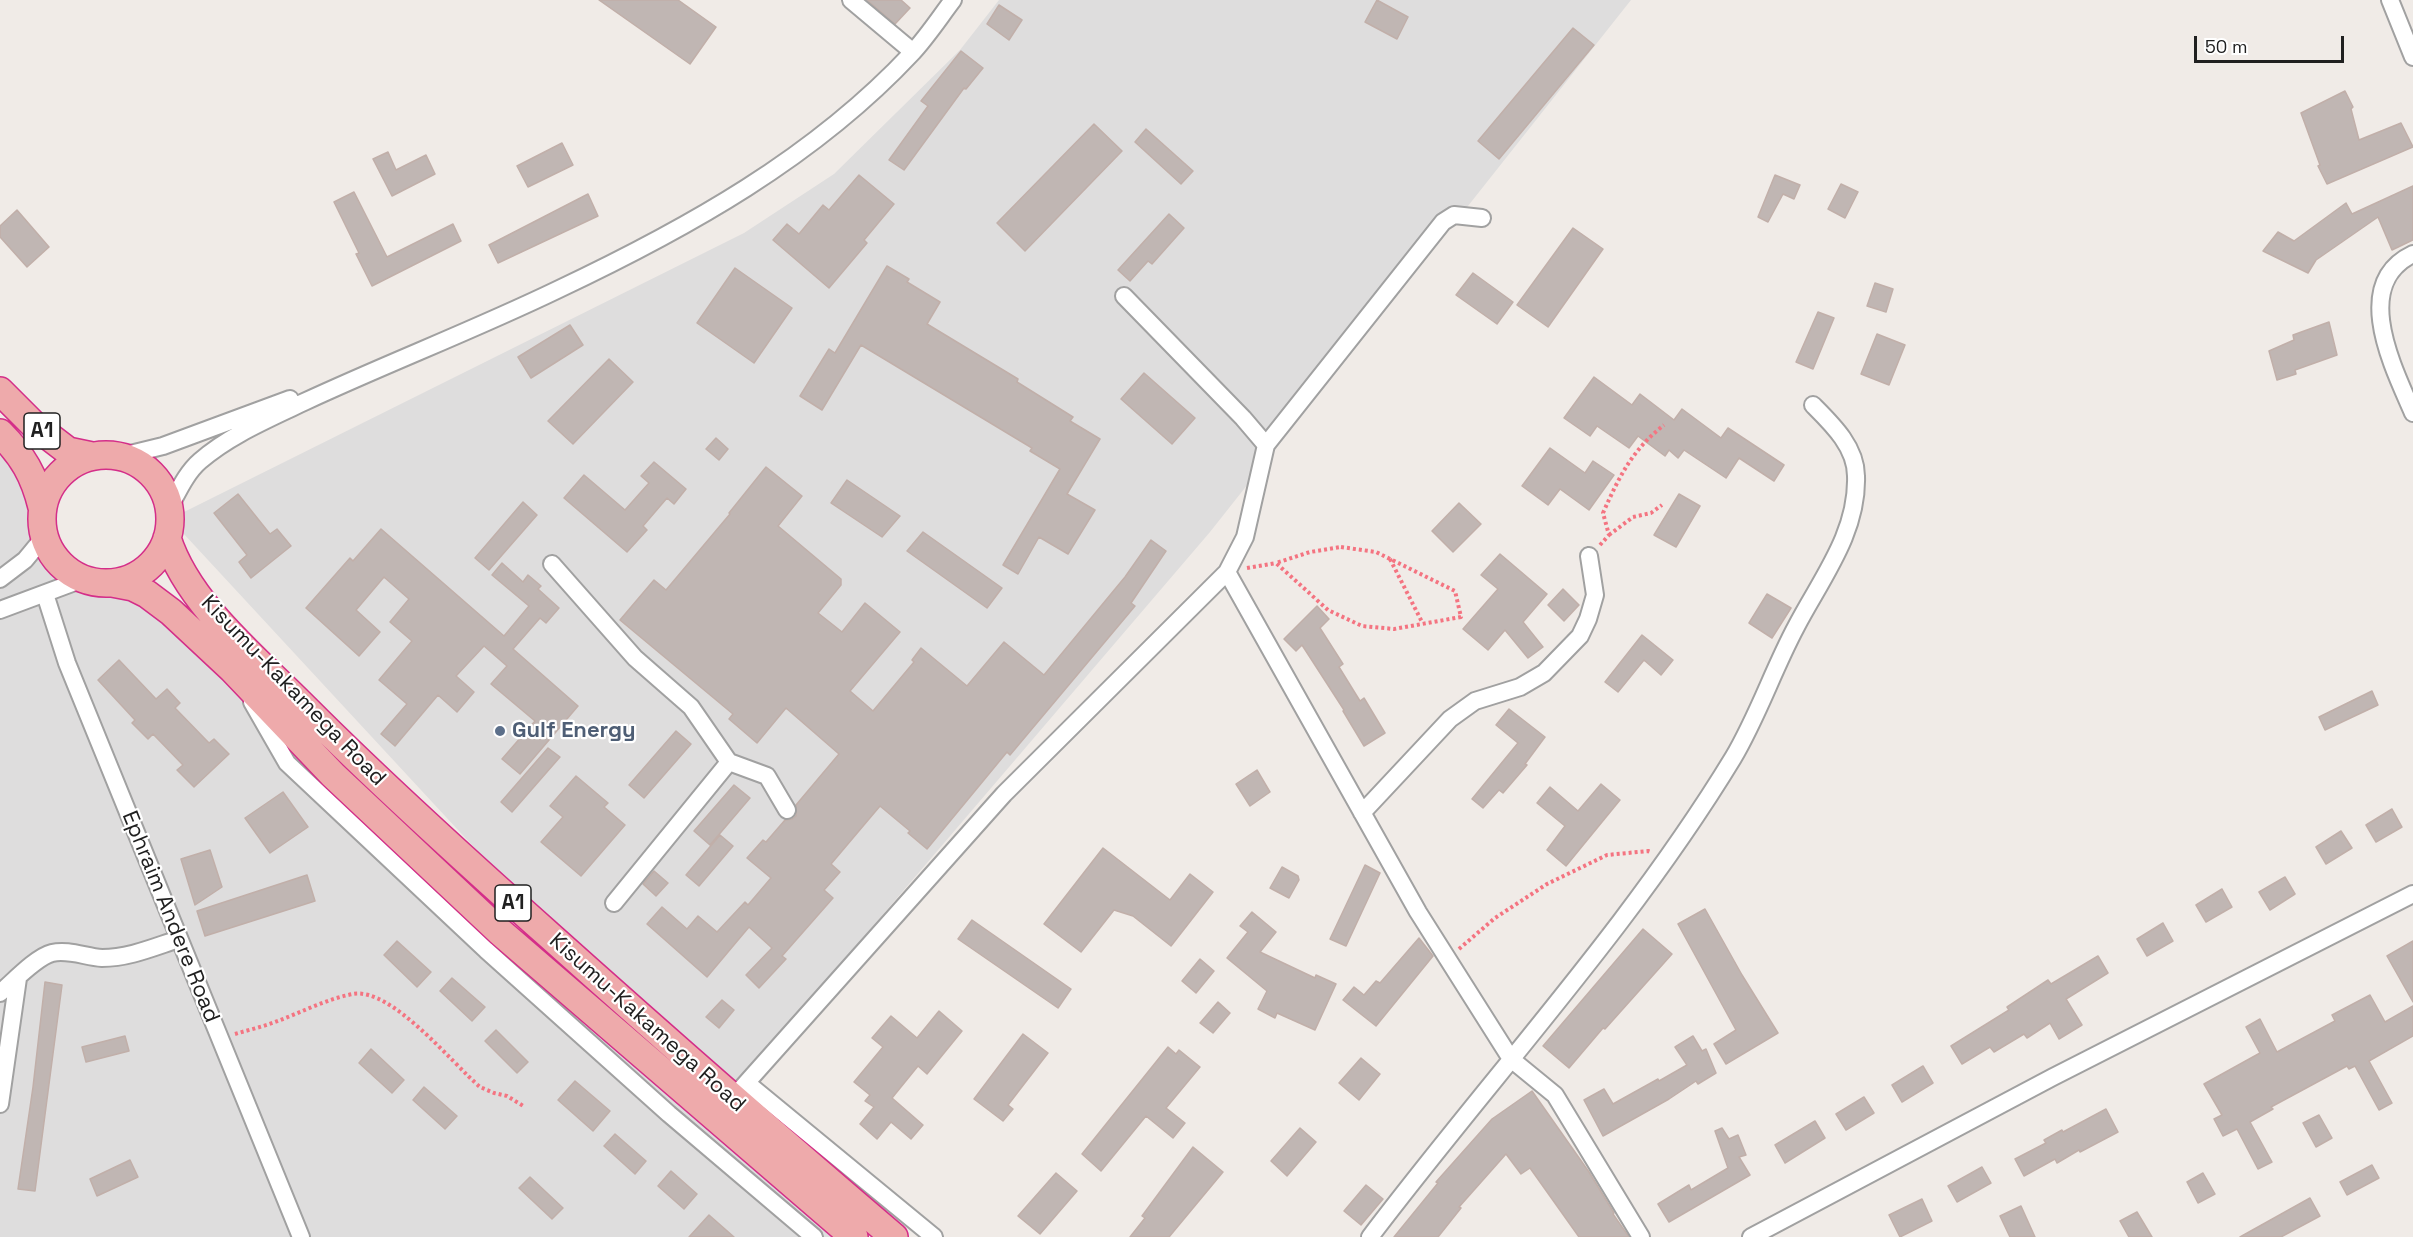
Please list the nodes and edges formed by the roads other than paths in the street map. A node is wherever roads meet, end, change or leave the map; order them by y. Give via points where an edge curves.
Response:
1 (851, 0) edge
2 (953, 0) edge
3 (2391, 0) edge
4 (913, 52) junction
5 (2413, 57) edge
6 (1482, 218) dead end
7 (2413, 254) edge
8 (1124, 296) dead end
9 (354, 379) junction
10 (0, 392) edge
11 (1813, 405) dead end
12 (2413, 413) edge
13 (0, 433) edge
14 (1266, 445) junction
15 (92, 456) junction
16 (122, 456) junction
17 (42, 507) junction
18 (169, 508) junction
19 (44, 537) junction
20 (167, 538) junction
21 (1588, 556) road end
22 (552, 564) dead end
23 (1227, 572) junction
24 (0, 579) edge
25 (83, 579) junction
26 (112, 583) junction
27 (45, 594) junction
28 (0, 610) edge
29 (232, 669) junction
30 (729, 762) junction
31 (787, 810) dead end
32 (1362, 813) junction
33 (2413, 894) edge
34 (614, 903) dead end
35 (179, 939) junction
36 (18, 978) junction
37 (0, 993) edge
38 (1511, 1059) junction
39 (740, 1091) junction
40 (0, 1104) edge
41 (301, 1237) edge
42 (814, 1237) edge
43 (854, 1237) edge
44 (894, 1237) edge
45 (934, 1237) edge
46 (1370, 1237) edge
47 (1641, 1237) edge
48 (1751, 1237) edge

1 - 4 street
2 - 4 street
3 - 5 street
4 - 9 street via 845,117 778,168 691,222 558,290
6 - 14 street via 1454,215 1443,222
7 - 12 street via 2389,274 2380,303 2381,326 2390,359
8 - 14 street
9 - 16 street via 163,446
9 - 18 street via 224,443 200,461
10 - 15 highway, A1 via 33,425 68,451
11 - 38 street via 1843,438 1856,473 1855,498 1832,564 1795,628 1753,722 1703,803 1651,882
13 - 17 highway, A1 via 17,450 35,480
14 - 23 street via 1245,537
15 - 16 highway
15 - 17 highway via 65,469 54,480
16 - 18 highway via 158,481
17 - 19 highway
18 - 20 highway
19 - 24 street via 25,560
19 - 25 highway via 58,563
20 - 26 highway via 152,564 126,580
20 - 39 highway, Kisumu-Kakamega Road / A1 via 185,577 224,626 407,807
21 - 32 street via 1595,595 1580,636 1544,673 1520,687 1475,701 1450,719
22 - 30 street via 635,658 691,707
23 - 32 street
23 - 39 street via 1004,794
25 - 26 highway
25 - 27 street
26 - 29 highway, Kisumu-Kakamega Road / A1 via 147,594
27 - 28 street
27 - 35 street, Ephraim Andere Road via 67,663
29 - 42 street via 287,763 486,950
29 - 43 highway, Kisumu-Kakamega Road / A1 via 333,776 499,931
30 - 31 street via 767,776
30 - 34 street
32 - 38 street via 1418,912
33 - 48 street via 2053,1077
35 - 36 street via 129,955 102,958 51,953
35 - 41 street, Ephraim Andere Road
36 - 37 street
36 - 40 street
38 - 46 street
38 - 47 street via 1555,1095
39 - 44 highway, Kisumu-Kakamega Road / A1
39 - 45 street

